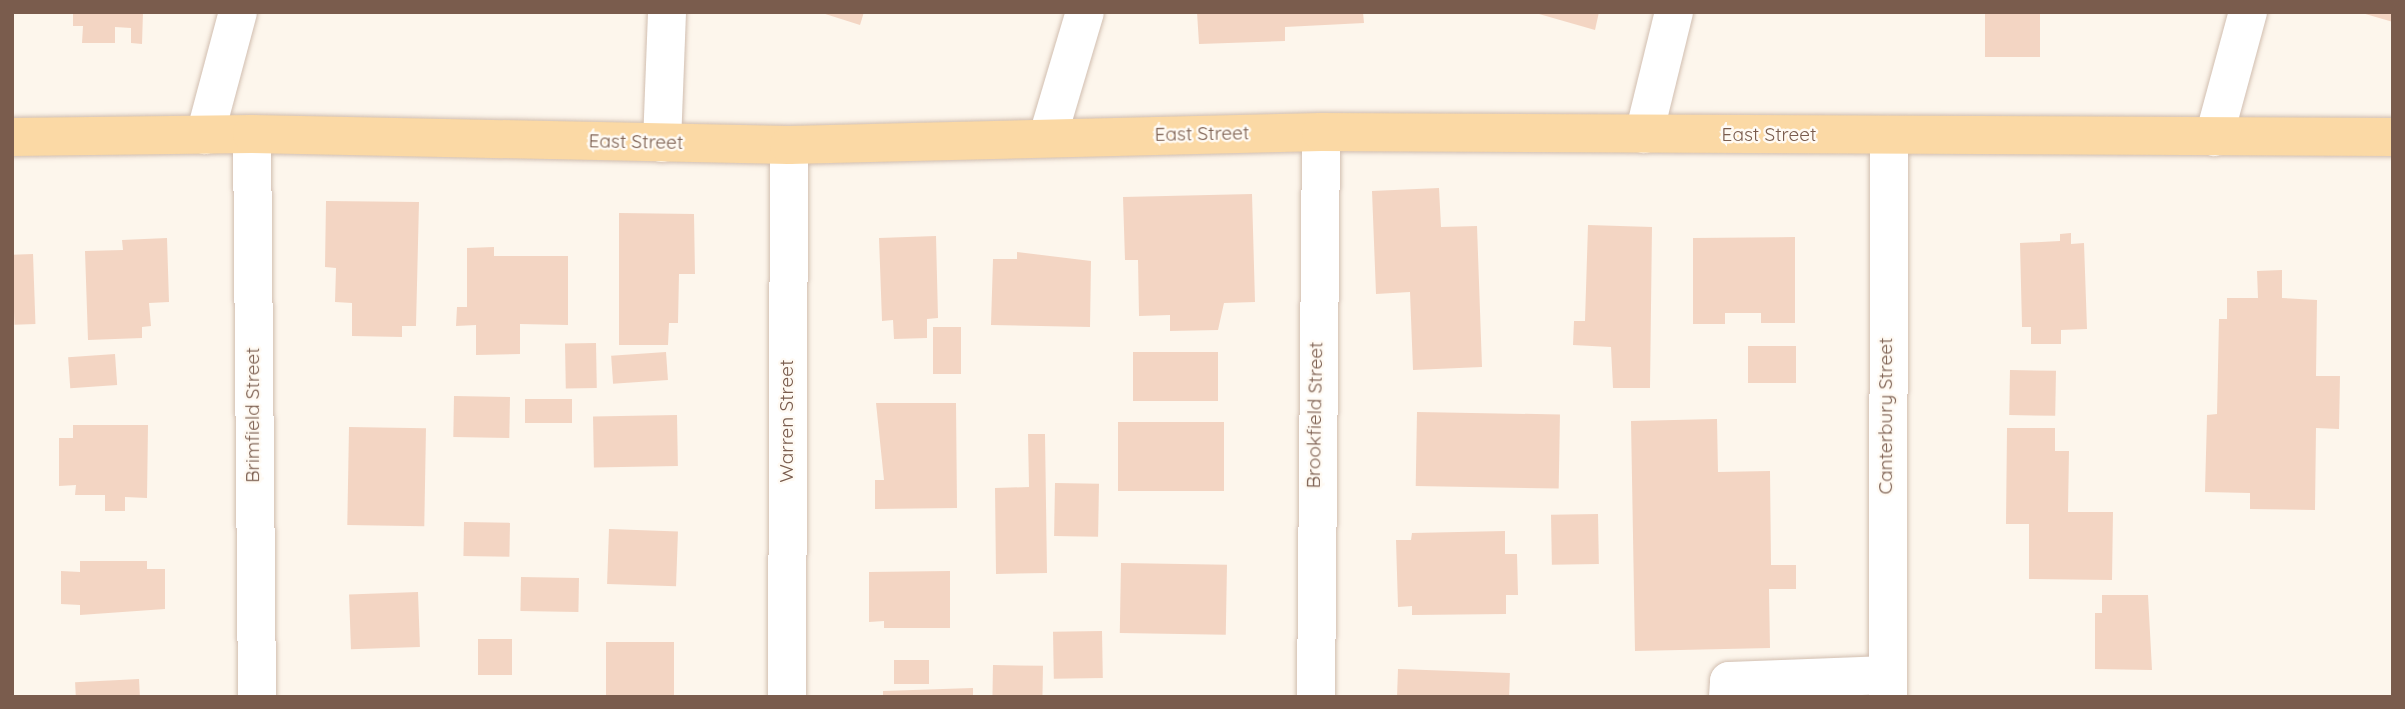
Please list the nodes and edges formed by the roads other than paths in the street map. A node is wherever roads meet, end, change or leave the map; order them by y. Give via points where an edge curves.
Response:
1 (238, 12) edge
2 (667, 12) edge
3 (1085, 12) edge
4 (1674, 12) edge
5 (2248, 12) edge
6 (1321, 132) junction
7 (252, 134) junction
8 (1644, 134) junction
9 (205, 135) junction
10 (1889, 135) junction
11 (1048, 136) junction
12 (12, 137) edge
13 (2214, 137) junction
14 (2393, 137) edge
15 (662, 143) junction
16 (789, 145) junction
17 (1888, 686) edge
18 (257, 697) edge
19 (787, 697) edge
20 (1315, 697) edge
21 (1728, 697) edge

1 - 9 street
2 - 15 street
3 - 11 street
4 - 8 street
5 - 13 street
6 - 8 main road, East Street
6 - 11 main road, East Street
6 - 20 street, Brookfield Street
7 - 9 main road, East Street
7 - 15 main road, East Street
7 - 18 street, Brimfield Street
8 - 10 main road, East Street
9 - 12 main road, East Street
10 - 13 main road, East Street
10 - 17 street, Canterbury Street
11 - 16 main road, East Street
13 - 14 main road, East Street
15 - 16 main road, East Street
16 - 19 street, Warren Street
17 - 21 street via 1729,681

